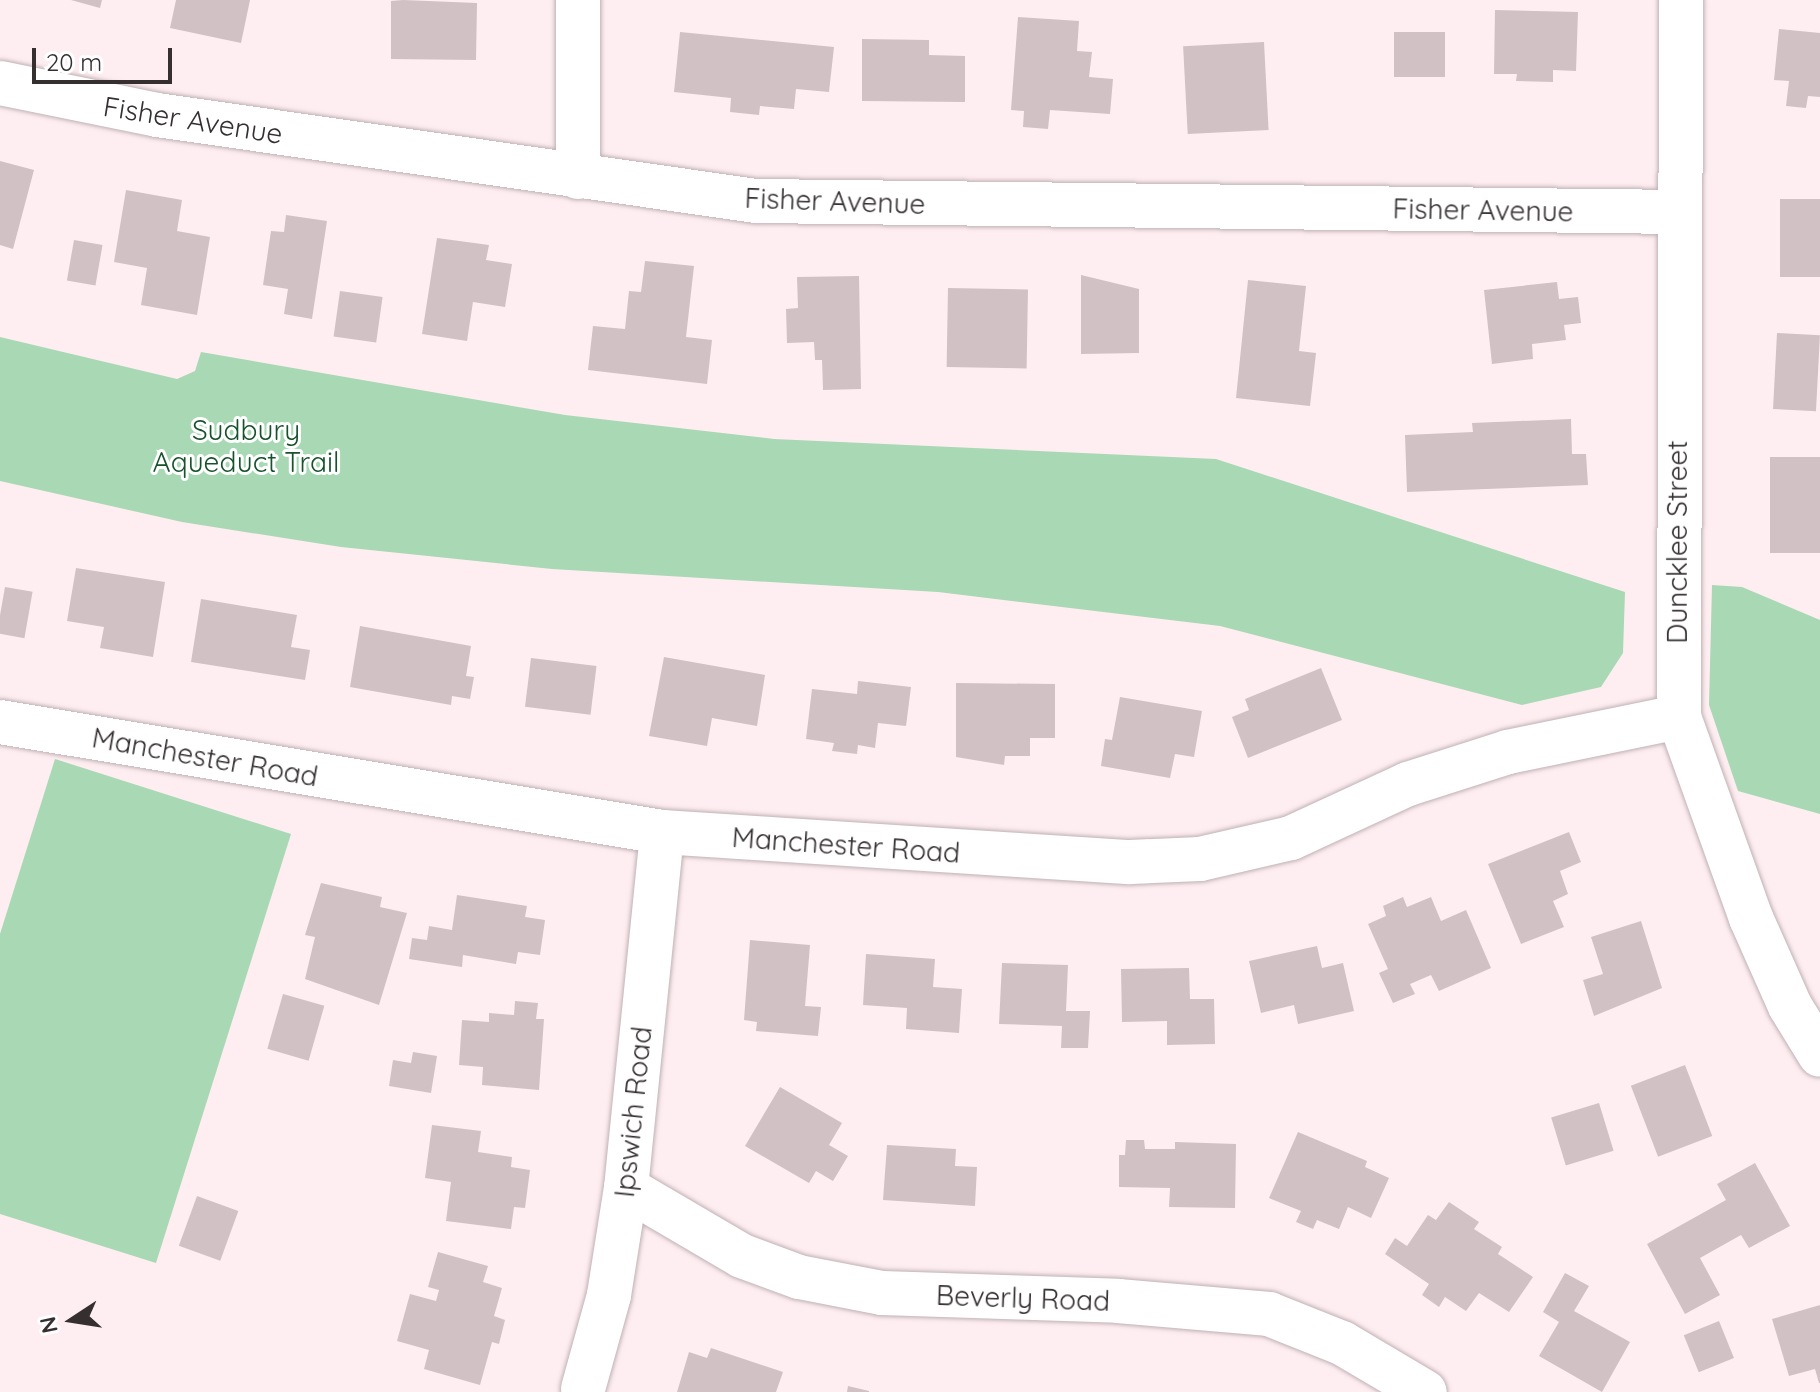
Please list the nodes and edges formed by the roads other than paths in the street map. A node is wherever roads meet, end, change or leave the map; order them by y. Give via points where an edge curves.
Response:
1 (578, 0) edge
2 (1681, 0) edge
3 (0, 83) edge
4 (578, 177) junction
5 (1680, 212) junction
6 (1679, 717) junction
7 (0, 722) edge
8 (662, 832) junction
9 (1820, 1055) edge
10 (626, 1188) junction
11 (583, 1389) dead end
12 (1425, 1392) edge

1 - 4 street
2 - 5 street, Duncklee Street
3 - 4 street, Fisher Avenue via 157,115
4 - 5 street, Fisher Avenue via 756,201
5 - 6 street, Duncklee Street
6 - 8 street, Manchester Road via 1508,752 1408,784 1291,838 1200,859 1130,862
6 - 9 street, Duncklee Street via 1751,918 1790,1006
7 - 8 street, Manchester Road
8 - 10 street, Ipswich Road
10 - 11 street, Ipswich Road via 609,1295
10 - 12 street, Beverly Road via 742,1256 799,1277 882,1293 1118,1301 1269,1314 1342,1343

